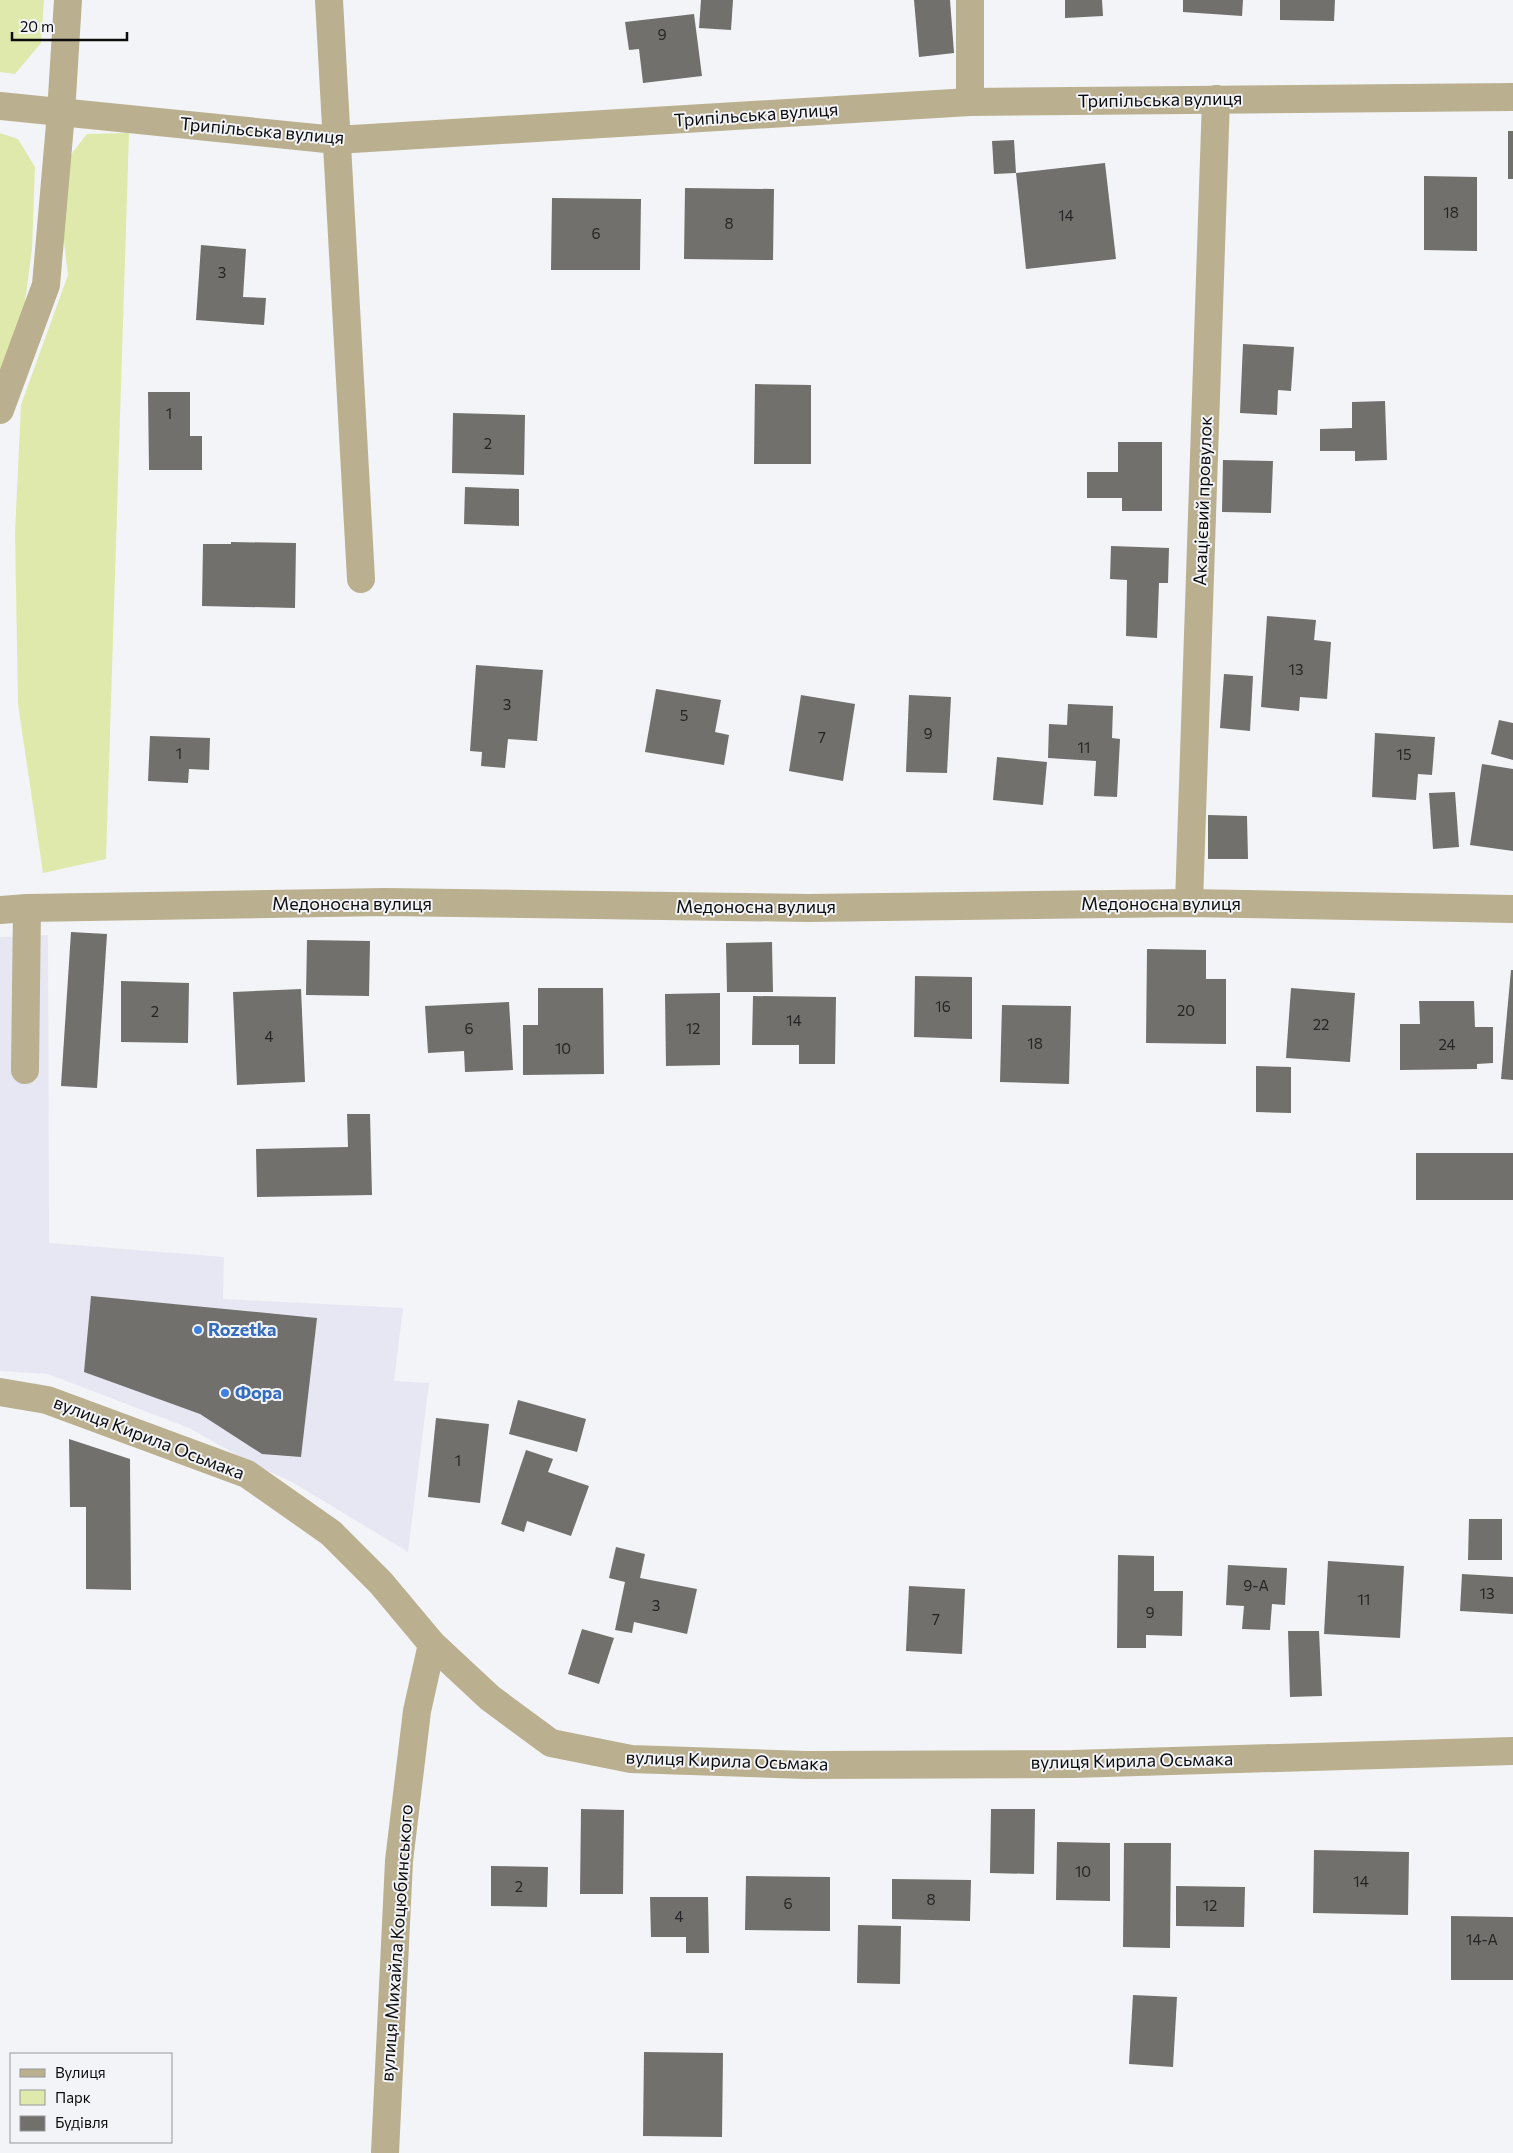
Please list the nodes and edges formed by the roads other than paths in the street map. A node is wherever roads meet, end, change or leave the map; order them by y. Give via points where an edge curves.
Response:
1 (68, 0) edge
2 (329, 0) edge
3 (970, 0) edge
4 (1513, 97) edge
5 (1216, 99) junction
6 (970, 102) junction
7 (0, 106) edge
8 (61, 113) junction
9 (336, 140) junction
10 (0, 410) edge
11 (361, 579) dead end
12 (1189, 902) junction
13 (27, 908) junction
14 (1513, 909) edge
15 (0, 910) edge
16 (26, 1070) dead end
17 (0, 1392) edge
18 (432, 1644) junction
19 (1513, 1751) edge
20 (385, 2153) edge

1 - 8 street
2 - 9 street
3 - 6 street
4 - 5 street, Трипільська вулиця
5 - 6 street, Трипільська вулиця
5 - 12 street, Акацієвий провулок
6 - 9 street, Трипільська вулиця
7 - 8 street, Трипільська вулиця
8 - 9 street, Трипільська вулиця
8 - 10 street via 46,285
9 - 11 street
12 - 13 street, Медоносна вулиця via 808,908 385,902
12 - 14 street, Медоносна вулиця
13 - 15 street, Медоносна вулиця
13 - 16 street
17 - 18 street, вулиця Кирила Осьмака via 47,1400 247,1474 331,1532 381,1583
18 - 19 street, вулиця Кирила Осьмака via 490,1698 551,1743 631,1759 804,1765 1072,1764
18 - 20 street, вулиця Михайла Коцюбинського via 417,1711 399,1861

